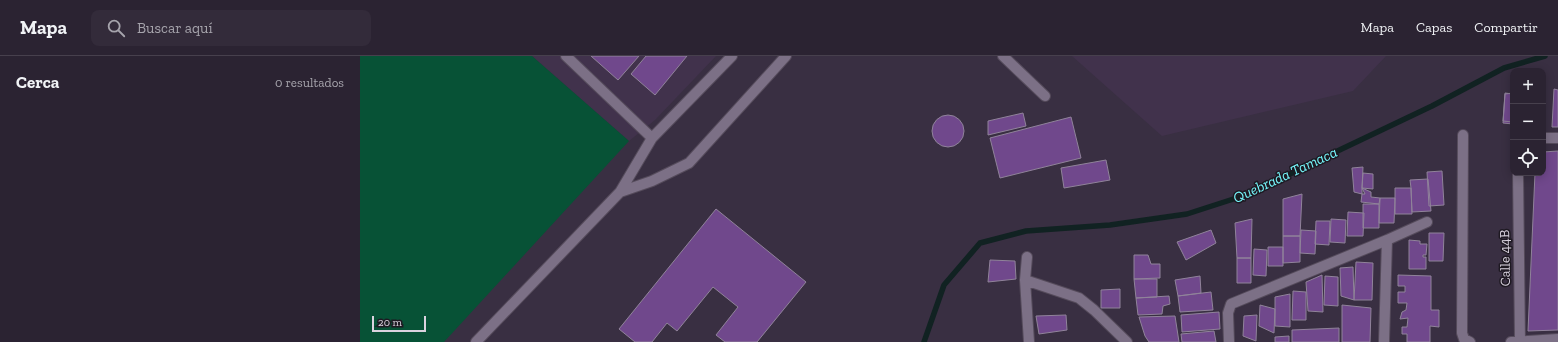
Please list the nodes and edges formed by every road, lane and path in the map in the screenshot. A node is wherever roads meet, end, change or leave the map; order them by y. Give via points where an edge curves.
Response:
1 (566, 56) edge
2 (732, 56) edge
3 (786, 56) edge
4 (1003, 56) edge
5 (1045, 96) dead end
6 (1463, 135) dead end
7 (652, 138) junction
8 (1546, 138) edge
9 (1558, 138) edge
10 (1518, 176) edge
11 (620, 192) junction
12 (1427, 222) dead end
13 (1387, 240) junction
14 (1027, 257) dead end
15 (1025, 280) junction
16 (1558, 339) edge
17 (476, 342) edge
18 (1029, 342) edge
19 (1127, 342) edge
20 (1228, 342) edge
21 (1384, 342) edge
22 (1470, 342) edge
23 (1517, 342) edge

1 - 7 street
2 - 7 street
3 - 11 street via 689,163 652,181
4 - 5 street
6 - 22 street via 1462,333 1464,339
7 - 11 street
8 - 9 street
10 - 23 street, Calle 44B
11 - 17 street
12 - 13 street
13 - 20 street via 1231,304 1228,313
13 - 21 street
14 - 15 street
15 - 18 street
15 - 19 street via 1079,298
16 - 23 street

